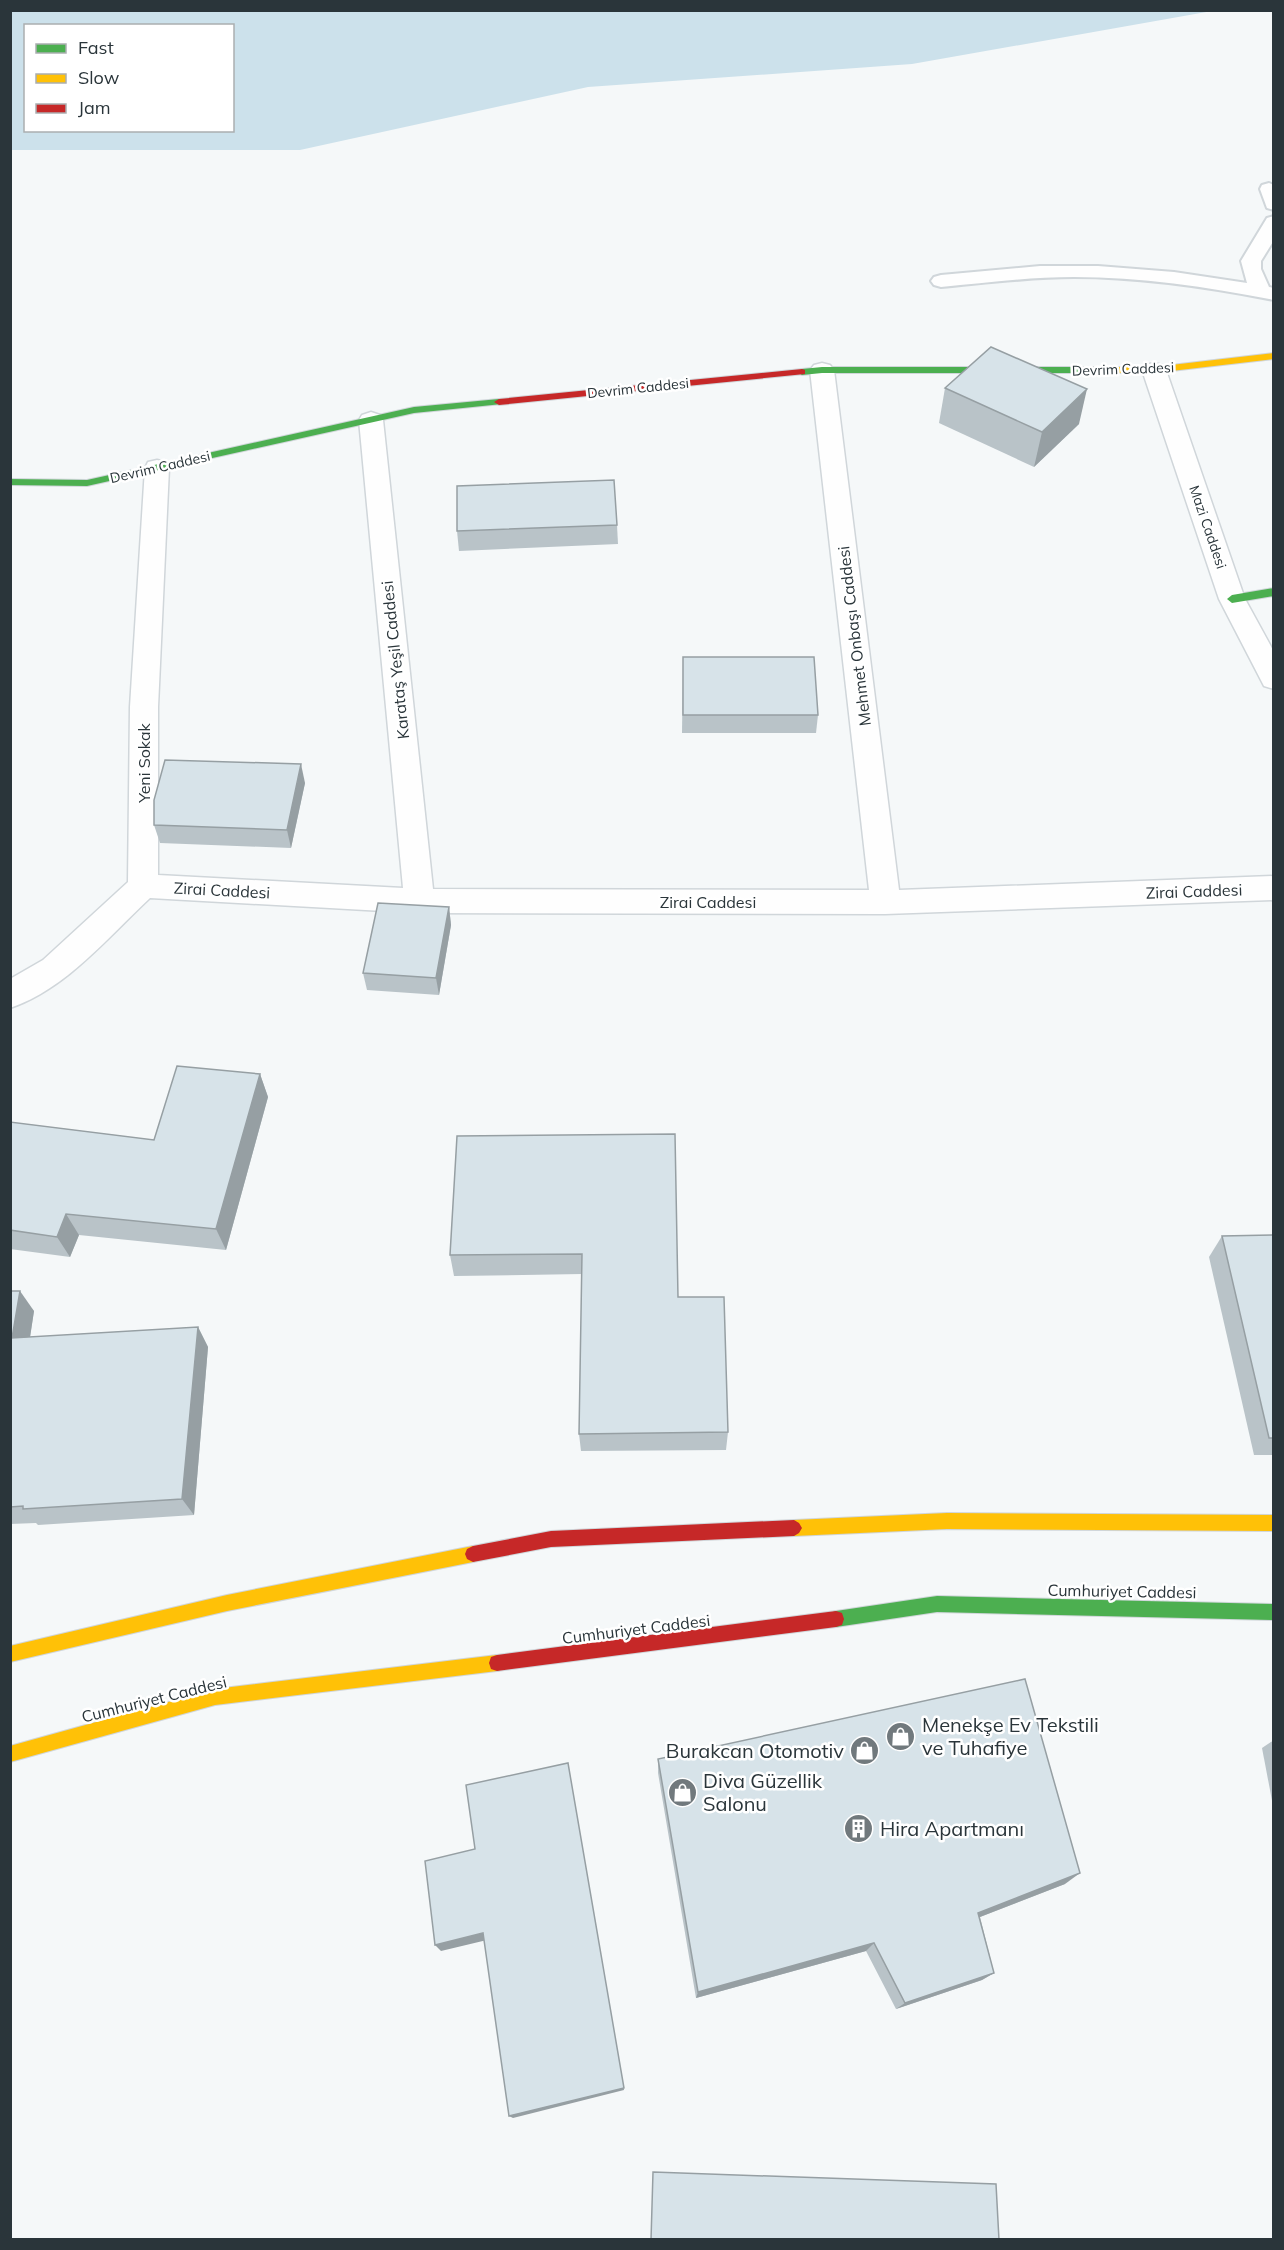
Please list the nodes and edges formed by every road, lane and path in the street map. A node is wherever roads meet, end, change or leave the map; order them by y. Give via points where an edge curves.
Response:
1 (1274, 222) edge
2 (941, 281) dead end
3 (1268, 293) edge
4 (1274, 356) edge
5 (822, 370) junction
6 (1154, 370) junction
7 (371, 420) junction
8 (157, 468) junction
9 (10, 482) edge
10 (1274, 592) edge
11 (1232, 599) junction
12 (1274, 679) edge
13 (143, 886) junction
14 (1274, 888) edge
15 (419, 901) junction
16 (885, 902) junction
17 (10, 995) edge
18 (1274, 1523) edge
19 (1274, 1612) edge
20 (10, 1654) edge
21 (10, 1754) edge

1 - 3 lane via 1250,257 1250,272
2 - 3 lane via 1102,272
4 - 6 main road, Devrim Caddesi
5 - 6 main road, Devrim Caddesi
5 - 7 main road, Devrim Caddesi via 414,410
5 - 16 street, Mehmet Onbaşı Caddesi
6 - 11 street, Mazi Caddesi
7 - 8 main road, Devrim Caddesi
7 - 15 street, Karataş Yeşil Caddesi
8 - 9 main road, Devrim Caddesi via 87,483
8 - 13 street, Yeni Sokak via 144,707
10 - 11 main road
11 - 12 street, Mazi Caddesi
13 - 15 street, Zirai Caddesi
13 - 17 street via 54,969
14 - 16 street, Zirai Caddesi
15 - 16 street, Zirai Caddesi
18 - 20 main road via 947,1521 550,1539 227,1603
19 - 21 main road, Cumhuriyet Caddesi via 937,1604 749,1632 215,1697

